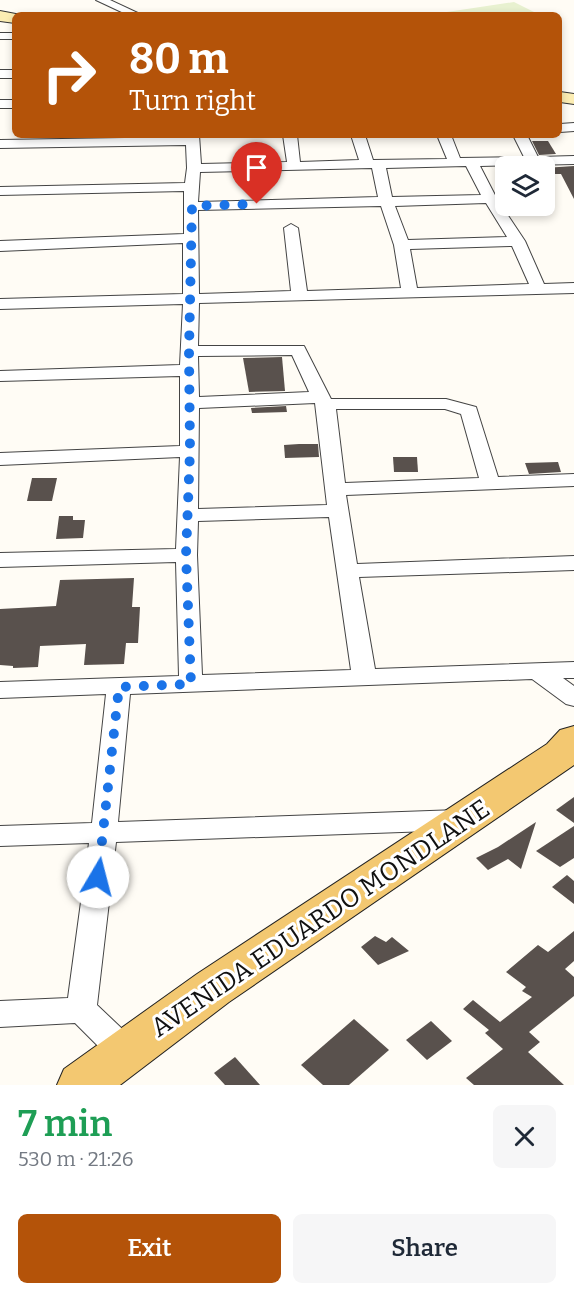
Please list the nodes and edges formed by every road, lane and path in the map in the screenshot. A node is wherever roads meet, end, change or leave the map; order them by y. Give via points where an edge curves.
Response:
1 (101, 0) edge
2 (130, 12) edge
3 (192, 138) edge
4 (290, 138) edge
5 (360, 138) edge
6 (445, 138) edge
7 (521, 138) edge
8 (0, 144) edge
9 (530, 156) edge
10 (555, 160) edge
11 (574, 160) edge
12 (454, 162) junction
13 (471, 162) junction
14 (495, 162) edge
15 (373, 164) junction
16 (294, 166) junction
17 (194, 168) junction
18 (0, 190) edge
19 (192, 196) junction
20 (490, 199) junction
21 (387, 201) junction
22 (291, 228) dead end
23 (192, 238) junction
24 (517, 241) junction
25 (402, 245) junction
26 (1, 251) edge
27 (574, 288) edge
28 (539, 290) junction
29 (410, 294) junction
30 (300, 297) junction
31 (192, 300) junction
32 (0, 304) edge
33 (189, 361) junction
34 (0, 376) edge
35 (323, 400) junction
36 (190, 403) junction
37 (190, 451) junction
38 (0, 459) edge
39 (574, 481) edge
40 (490, 483) junction
41 (336, 489) junction
42 (338, 511) junction
43 (188, 515) junction
44 (186, 555) junction
45 (0, 560) edge
46 (574, 563) edge
47 (347, 571) junction
48 (574, 670) edge
49 (537, 671) junction
50 (364, 676) junction
51 (191, 684) junction
52 (119, 687) junction
53 (0, 690) edge
54 (574, 698) edge
55 (570, 748) edge
56 (462, 820) junction
57 (104, 832) junction
58 (0, 836) edge
59 (81, 1010) junction
60 (0, 1014) edge
61 (125, 1052) junction
62 (82, 1085) edge

1 - 2 street
3 - 8 street
3 - 17 street
4 - 16 street
5 - 15 street
6 - 12 street
7 - 9 street
10 - 11 street
12 - 13 street
12 - 15 street
13 - 14 street
13 - 20 street
15 - 16 street
15 - 21 street
16 - 17 street
17 - 19 street
18 - 19 street
19 - 21 street
19 - 23 street
20 - 21 street
20 - 24 street
21 - 25 street
22 - 30 street
23 - 26 street
23 - 31 street
24 - 25 street
24 - 28 street
25 - 29 street
27 - 28 street
28 - 29 street
29 - 30 street
30 - 31 street
31 - 32 street
31 - 33 street
33 - 34 street
33 - 35 street via 298,350
33 - 36 street
35 - 36 street
35 - 40 street via 446,404 469,411
35 - 41 street
36 - 37 street
37 - 38 street
37 - 43 street
39 - 40 street
40 - 41 street
41 - 42 street
42 - 43 street
42 - 47 street
43 - 44 street
44 - 45 street
44 - 51 street
46 - 47 street
47 - 50 street
48 - 49 street
49 - 50 street
49 - 54 street
50 - 51 street
51 - 52 street
52 - 53 street
52 - 57 street
55 - 56 main road, AVENIDA EDUARDO MONDLANE
56 - 57 street
56 - 61 main road, AVENIDA EDUARDO MONDLANE
57 - 58 street
57 - 59 street
59 - 60 street
59 - 61 street
61 - 62 main road, AVENIDA EDUARDO MONDLANE

